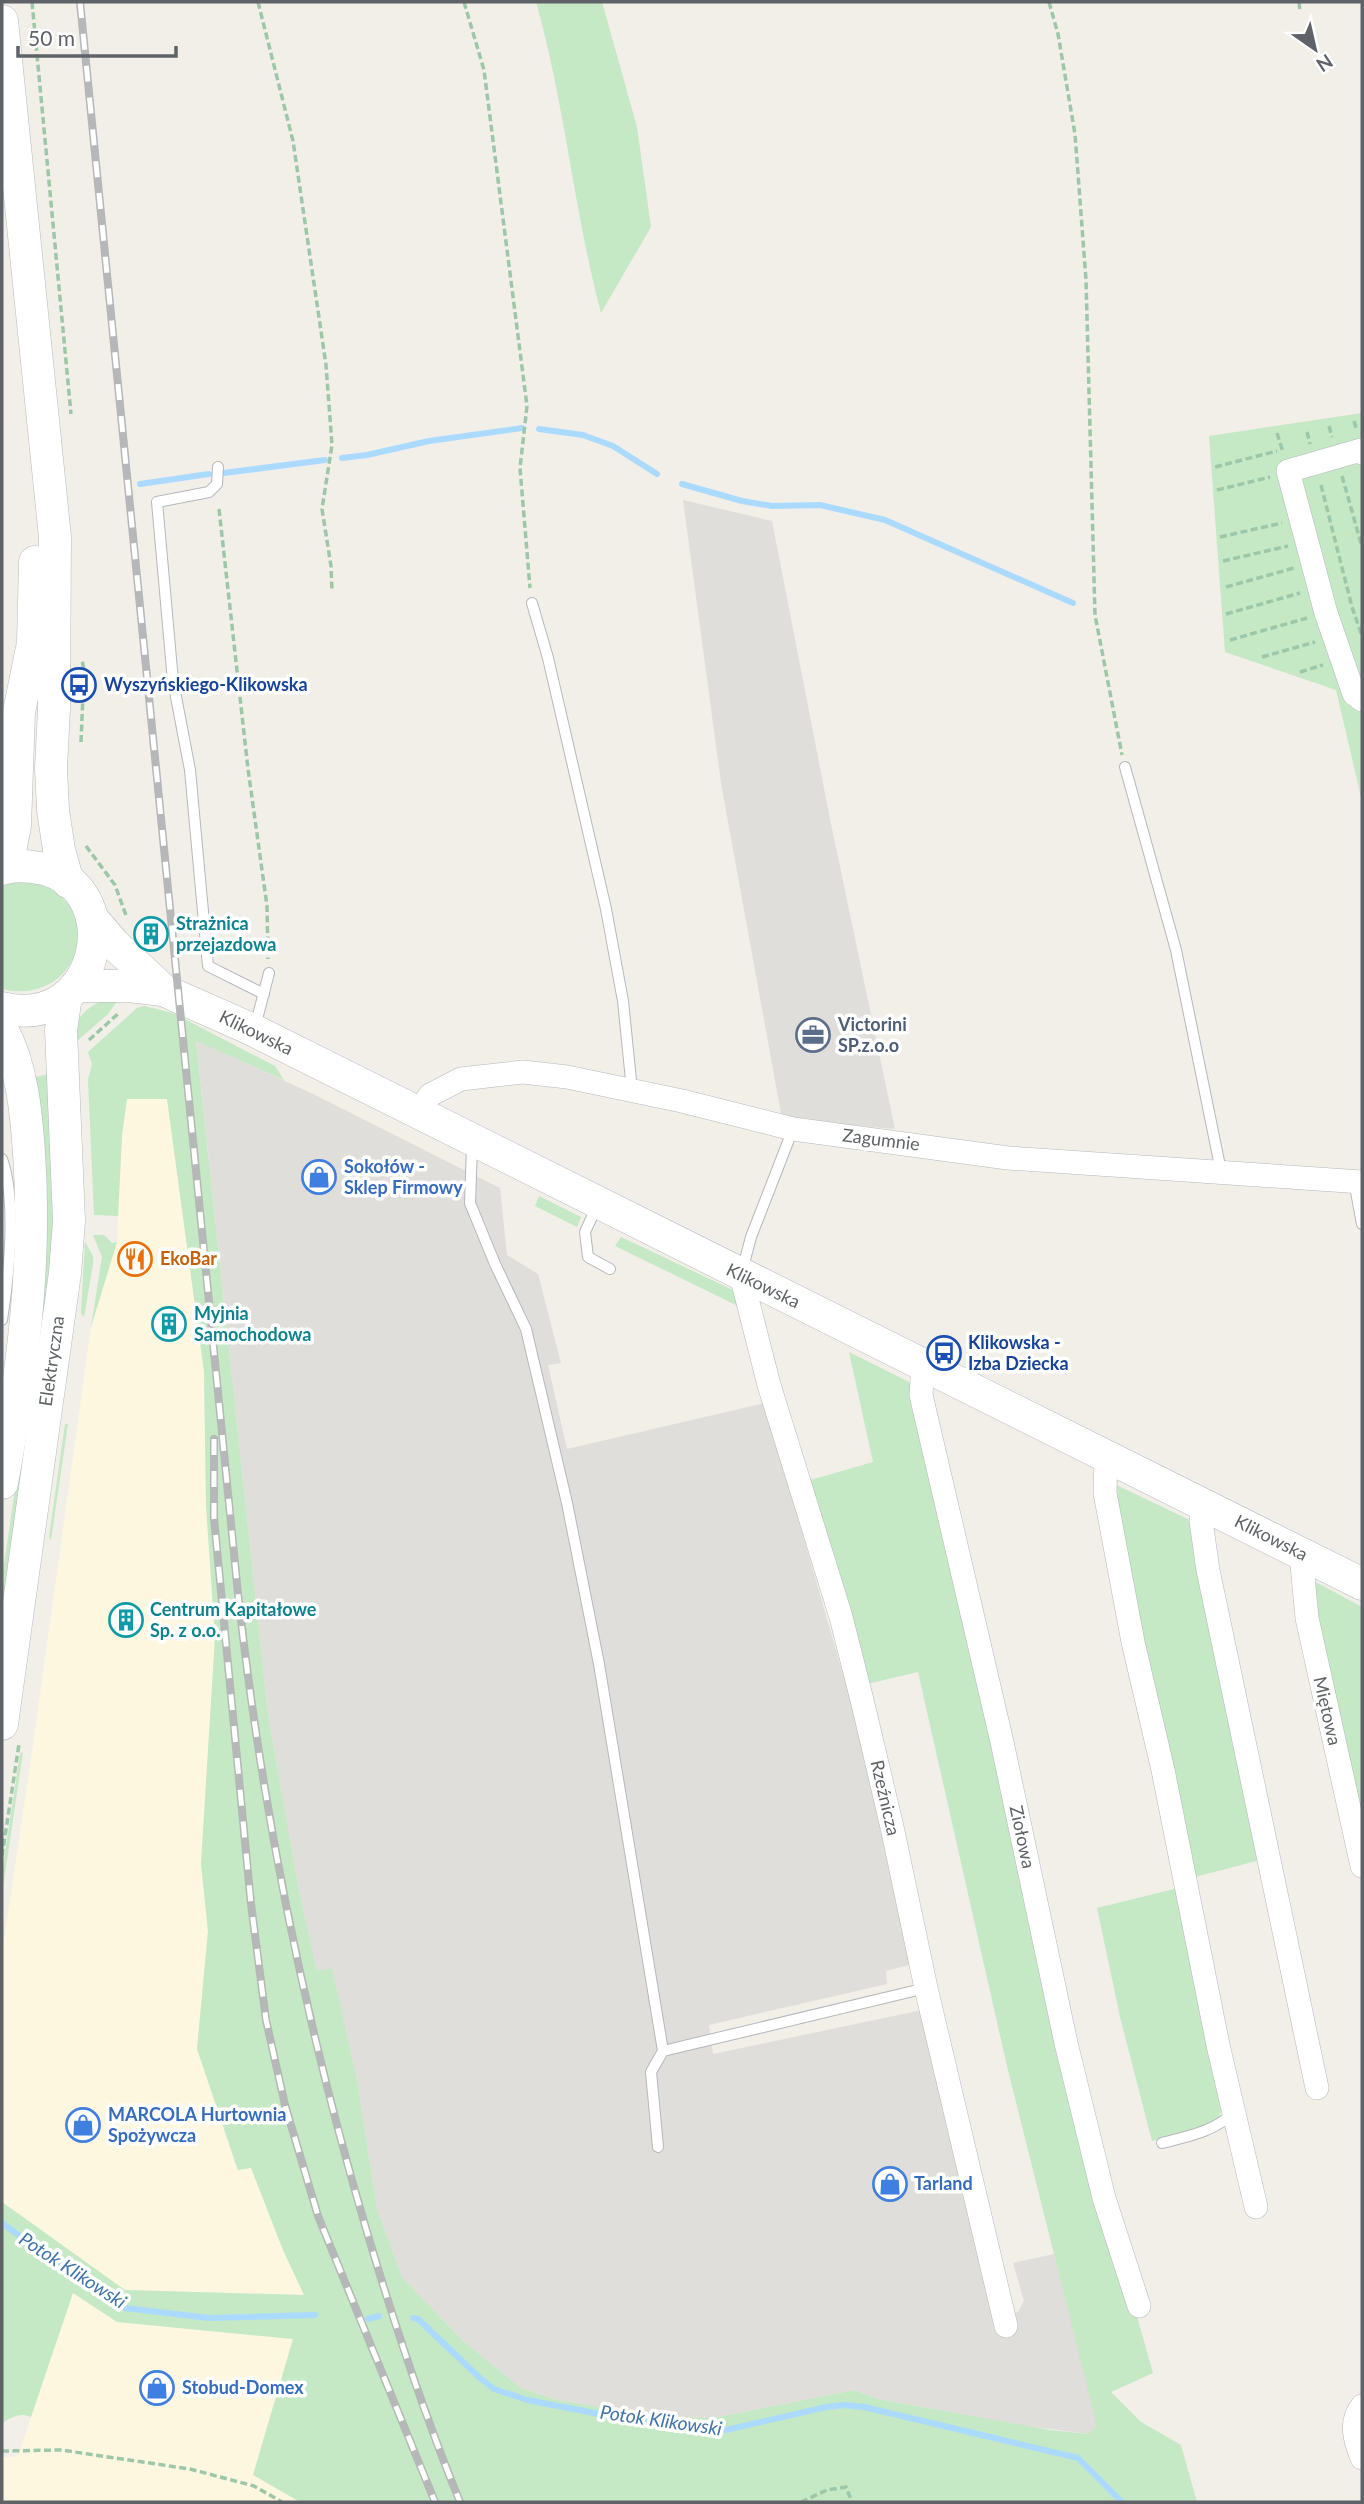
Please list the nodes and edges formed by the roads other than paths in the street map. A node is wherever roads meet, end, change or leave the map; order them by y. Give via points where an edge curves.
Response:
1 (2, 21) edge
2 (58, 423) junction
3 (1362, 453) edge
4 (218, 467) dead end
5 (531, 603) road end
6 (1362, 700) edge
7 (19, 712) junction
8 (1125, 767) road end
9 (2, 771) edge
10 (4, 868) edge
11 (68, 882) junction
12 (92, 918) junction
13 (269, 972) road end
14 (163, 990) junction
15 (71, 991) junction
16 (264, 994) junction
17 (2, 1008) edge
18 (2, 1029) edge
19 (253, 1030) junction
20 (632, 1090) junction
21 (418, 1113) junction
22 (793, 1129) junction
23 (472, 1140) junction
24 (2, 1159) edge
25 (1221, 1171) junction
26 (4, 1172) edge
27 (1358, 1181) edge
28 (598, 1204) junction
29 (1362, 1224) edge
30 (610, 1269) dead end
31 (741, 1275) junction
32 (2, 1320) edge
33 (923, 1364) junction
34 (7, 1433) edge
35 (1106, 1455) junction
36 (2, 1483) edge
37 (1203, 1503) junction
38 (1301, 1554) junction
39 (1362, 1584) edge
40 (2, 1724) edge
41 (1362, 1866) edge
42 (926, 1988) junction
43 (663, 2051) junction
44 (1317, 2088) dead end
45 (1233, 2113) junction
46 (1162, 2143) dead end
47 (658, 2147) dead end
48 (1256, 2207) dead end
49 (1139, 2306) dead end
50 (1006, 2326) dead end
51 (1362, 2406) edge
52 (1362, 2458) edge

1 - 2 main road
2 - 7 main road via 38,501 33,643
2 - 11 main road via 51,768 58,850
3 - 6 street via 1288,471 1326,613 1354,694
4 - 16 lane via 217,484 209,492 157,502 173,681 190,770 208,965
5 - 20 lane via 606,909 623,1001
7 - 9 main road
7 - 10 main road via 15,826
8 - 25 lane via 1176,950
10 - 11 main road via 28,865
11 - 12 main road, Klikowska
12 - 14 main road, Klikowska
12 - 15 main road, Elektryczna via 91,961
13 - 16 lane
14 - 15 main road, Klikowska via 129,986
14 - 19 main road, Klikowska
15 - 17 main road via 40,1009
15 - 40 main road, Elektryczna via 61,1030 68,1208 65,1273
16 - 19 lane
18 - 34 main road, Elektryczna via 13,1054 24,1107 33,1219 22,1355
19 - 21 main road, Klikowska
20 - 21 street, Zagumnie via 523,1072 461,1079 430,1095
20 - 22 street, Zagumnie
21 - 23 main road, Klikowska
22 - 25 street, Zagumnie via 1008,1157
22 - 31 lane
23 - 28 main road, Klikowska
23 - 43 lane via 470,1203 526,1329 567,1503
24 - 26 lane
25 - 27 street, Zagumnie
26 - 32 lane via 9,1189
27 - 29 lane
28 - 30 lane via 585,1232 588,1257
28 - 31 main road, Klikowska
31 - 33 main road, Klikowska
31 - 42 street, Rzeźnicza via 769,1385 841,1617
33 - 35 main road, Klikowska
33 - 49 street, Ziołowa via 921,1395 1066,2043 1104,2198
34 - 36 main road, Elektryczna
35 - 37 main road, Klikowska
35 - 45 street via 1105,1493 1131,1628
37 - 38 main road, Klikowska
37 - 44 street via 1208,1570
38 - 39 main road, Klikowska
38 - 41 street, Miętowa via 1307,1619
42 - 43 lane
42 - 50 street, Rzeźnicza
43 - 47 lane via 651,2072
45 - 46 lane via 1206,2131
45 - 48 street
51 - 52 street via 1354,2431

